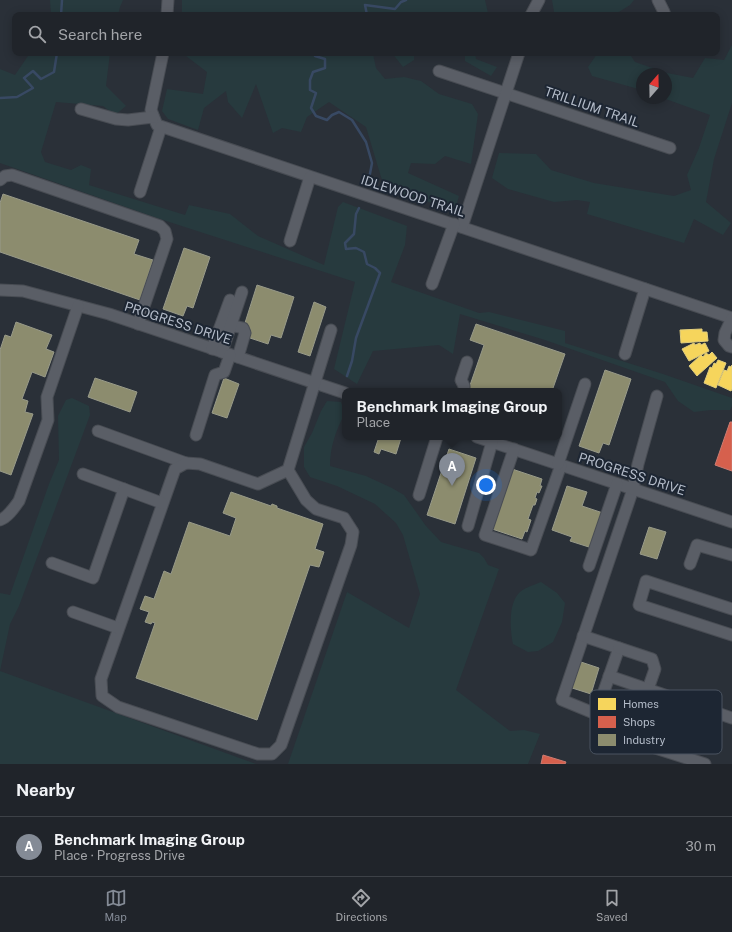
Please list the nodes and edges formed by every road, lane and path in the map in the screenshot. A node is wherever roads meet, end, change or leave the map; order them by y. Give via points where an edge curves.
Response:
1 (168, 0) edge
2 (539, 0) edge
3 (658, 0) edge
4 (167, 12) edge
5 (532, 12) edge
6 (664, 12) edge
7 (162, 56) edge
8 (517, 56) edge
9 (438, 71) dead end
10 (506, 92) junction
11 (81, 108) dead end
12 (153, 116) junction
13 (161, 127) junction
14 (670, 148) dead end
15 (310, 177) junction
16 (0, 180) edge
17 (140, 192) dead end
18 (458, 226) junction
19 (290, 240) dead end
20 (432, 284) dead end
21 (646, 289) junction
22 (0, 290) edge
23 (242, 292) dead end
24 (230, 300) dead end
25 (78, 306) junction
26 (732, 318) edge
27 (138, 324) junction
28 (230, 328) junction
29 (331, 330) dead end
30 (732, 347) edge
31 (226, 353) junction
32 (625, 354) dead end
33 (467, 362) dead end
34 (315, 383) junction
35 (585, 384) dead end
36 (464, 388) edge
37 (342, 392) edge
38 (657, 396) dead end
39 (98, 431) dead end
40 (196, 435) dead end
41 (435, 440) edge
42 (486, 440) edge
43 (492, 442) junction
44 (514, 449) junction
45 (186, 462) junction
46 (560, 464) junction
47 (288, 470) junction
48 (83, 474) dead end
49 (617, 484) junction
50 (124, 489) junction
51 (633, 489) junction
52 (419, 495) dead end
53 (162, 503) junction
54 (0, 520) edge
55 (732, 522) edge
56 (468, 526) dead end
57 (732, 555) edge
58 (52, 563) dead end
59 (690, 564) dead end
60 (590, 566) dead end
61 (732, 609) edge
62 (73, 612) dead end
63 (118, 628) junction
64 (732, 635) edge
65 (583, 636) junction
66 (619, 648) junction
67 (609, 676) junction
68 (648, 689) junction
69 (604, 690) edge
70 (651, 690) edge
71 (590, 712) edge
72 (722, 715) edge
73 (732, 718) edge
74 (674, 754) edge
75 (705, 764) edge

1 - 4 street
2 - 5 street
3 - 6 street
7 - 12 street via 151,110
8 - 10 street
9 - 10 street, TRILLIUM TRAIL
10 - 14 street, TRILLIUM TRAIL
10 - 18 street
11 - 12 street via 116,120
12 - 13 street via 157,125
13 - 15 street, IDLEWOOD TRAIL
13 - 17 street
15 - 18 street, IDLEWOOD TRAIL
15 - 19 street
16 - 27 street via 12,175 160,226 165,231 167,239
18 - 20 street
18 - 21 street, IDLEWOOD TRAIL
21 - 26 street, IDLEWOOD TRAIL
21 - 32 street
22 - 25 street, PROGRESS DRIVE via 23,291
23 - 28 street
24 - 31 street
25 - 27 street, PROGRESS DRIVE
25 - 54 street via 47,397 48,420 19,501 12,511
26 - 30 street via 724,340
27 - 31 street, PROGRESS DRIVE
28 - 31 street
28 - 31 street via 243,328 245,333
29 - 34 street
31 - 34 street, PROGRESS DRIVE
31 - 40 street via 224,372 215,376
33 - 36 street via 461,380
34 - 37 street, PROGRESS DRIVE
34 - 47 street
35 - 46 street
38 - 51 street
39 - 45 street
41 - 52 street
42 - 43 street, PROGRESS DRIVE
43 - 44 street, PROGRESS DRIVE
43 - 56 street
44 - 46 street, PROGRESS DRIVE
44 - 46 street via 485,535 531,550
45 - 47 street via 200,464 258,484
45 - 53 street via 175,469
46 - 49 street, PROGRESS DRIVE
47 - 63 street via 306,500 316,509 344,518 353,532 281,745 272,754 258,754 118,707 102,696 101,679
48 - 50 street
49 - 51 street, PROGRESS DRIVE
49 - 60 street
50 - 53 street
50 - 58 street via 93,578
51 - 55 street, PROGRESS DRIVE
51 - 65 street
53 - 63 street
57 - 59 street via 697,545
61 - 64 street via 646,581 639,605
62 - 63 street
65 - 66 street
65 - 71 street via 562,700
66 - 67 street
66 - 68 street via 652,659 655,669
67 - 68 street
67 - 69 street
68 - 70 street
72 - 73 street
74 - 75 street

